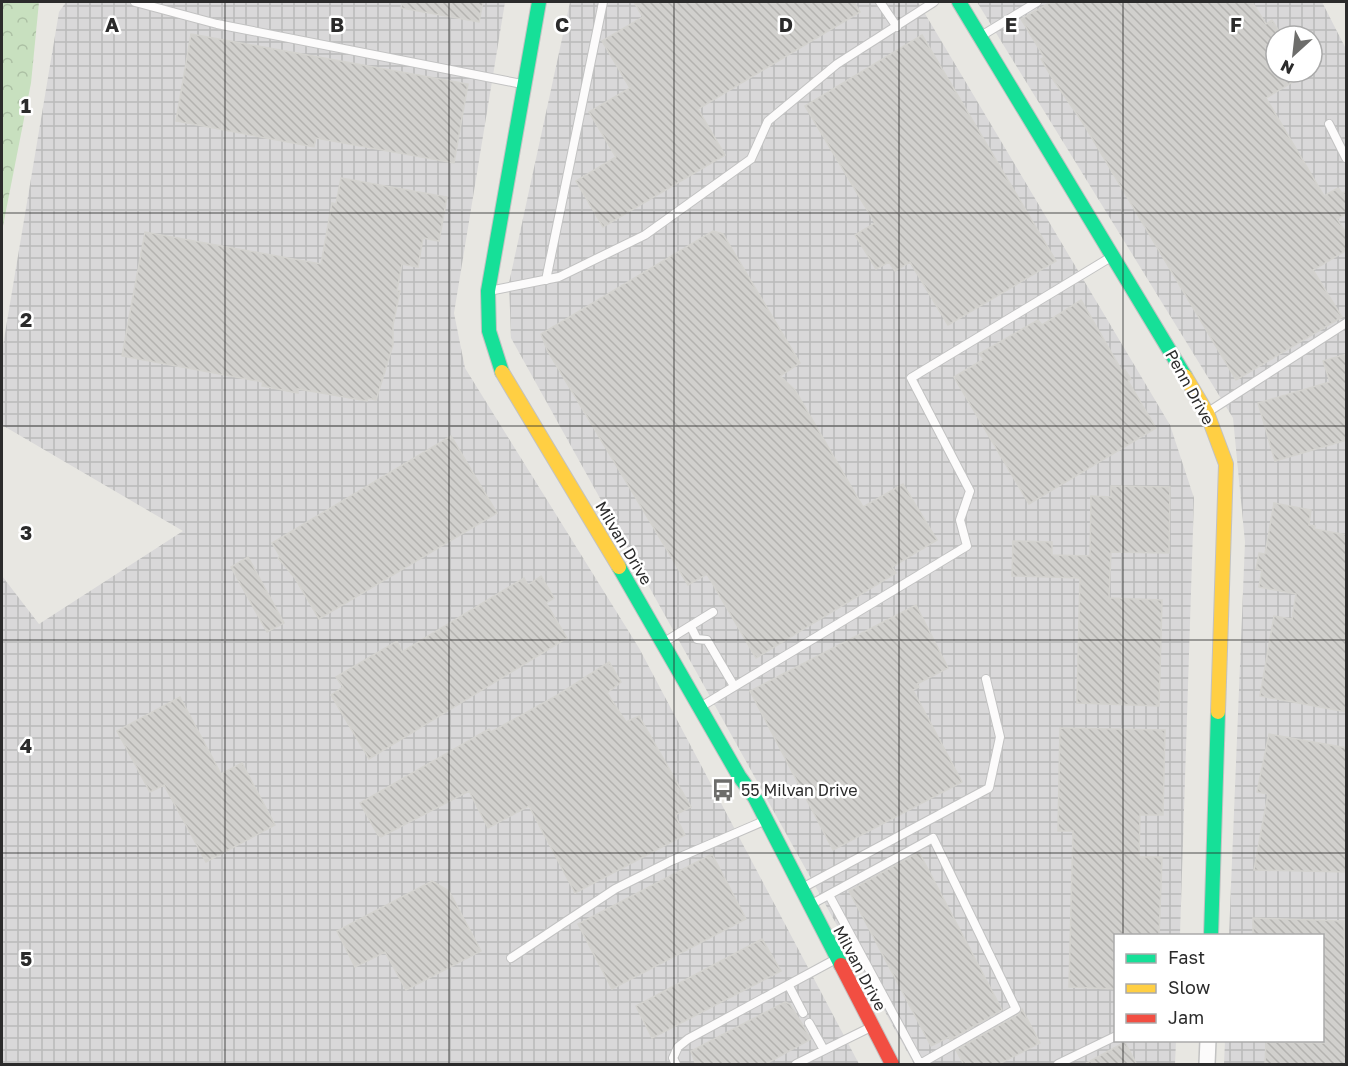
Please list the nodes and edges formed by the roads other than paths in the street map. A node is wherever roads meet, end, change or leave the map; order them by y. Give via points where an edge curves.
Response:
1 (135, 2) edge
2 (539, 2) edge
3 (603, 2) edge
4 (880, 2) edge
5 (934, 2) edge
6 (959, 2) edge
7 (1037, 2) edge
8 (897, 27) junction
9 (980, 37) junction
10 (523, 84) junction
11 (1329, 124) dead end
12 (1347, 158) edge
13 (1112, 256) junction
14 (546, 280) junction
15 (488, 291) junction
16 (1347, 322) edge
17 (1207, 412) junction
18 (713, 612) dead end
19 (691, 627) junction
20 (664, 642) junction
21 (986, 679) dead end
22 (734, 686) junction
23 (701, 707) junction
24 (764, 821) junction
25 (800, 889) junction
26 (829, 896) junction
27 (809, 906) junction
28 (1211, 934) edge
29 (511, 958) dead end
30 (837, 959) junction
31 (873, 977) junction
32 (789, 986) junction
33 (852, 988) junction
34 (803, 1013) dead end
35 (809, 1023) dead end
36 (872, 1027) junction
37 (1114, 1037) edge
38 (1208, 1042) edge
39 (824, 1050) junction
40 (920, 1064) edge
41 (676, 1065) edge
42 (796, 1065) edge
43 (892, 1065) edge
44 (1058, 1065) edge
45 (1207, 1065) edge

1 - 10 lane via 217,24
2 - 10 street, Milvan Drive
3 - 14 lane
4 - 8 lane
5 - 8 lane
6 - 9 street, Penn Drive
7 - 9 lane
8 - 14 lane via 837,64 768,121 752,159 645,235
9 - 13 street, Penn Drive
10 - 15 street, Milvan Drive
11 - 12 lane
13 - 17 street, Penn Drive
13 - 22 lane via 911,378 970,491 960,520 967,546
14 - 15 lane
15 - 20 street, Milvan Drive via 489,331 498,365
16 - 17 lane
17 - 28 street, Penn Drive via 1226,464 1227,483
18 - 19 lane
19 - 20 lane
19 - 22 lane via 697,639 707,640
20 - 23 street, Milvan Drive
21 - 25 lane via 1000,737 990,788
22 - 23 lane
23 - 24 street, Milvan Drive
24 - 25 street, Milvan Drive
24 - 29 lane via 615,889
25 - 27 street, Milvan Drive
26 - 27 lane
26 - 31 lane
26 - 40 lane via 933,838 1016,1009
27 - 30 street, Milvan Drive
30 - 32 lane
30 - 33 street, Milvan Drive
31 - 33 lane
31 - 40 lane
32 - 34 lane
32 - 41 lane via 688,1039 678,1047 673,1058
33 - 36 street, Milvan Drive
35 - 39 lane
36 - 39 lane
36 - 43 street, Milvan Drive
37 - 44 lane
38 - 45 street
39 - 42 lane

